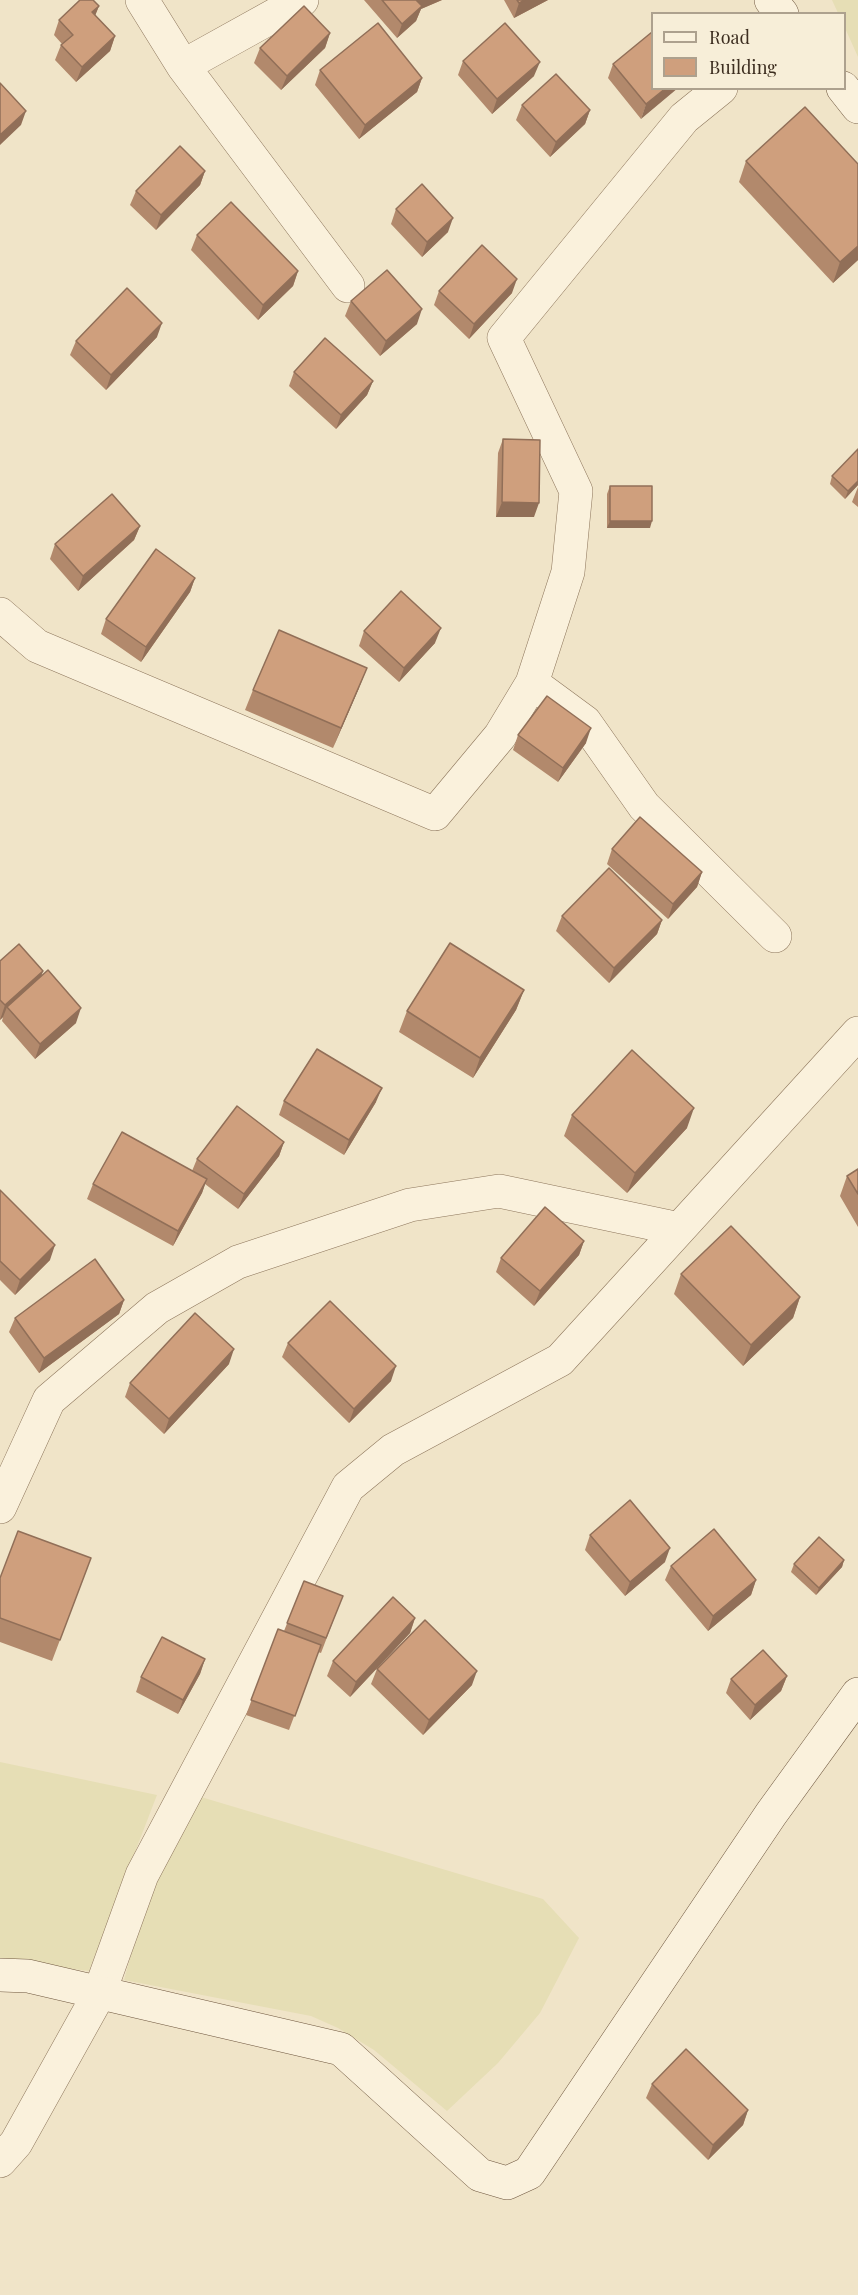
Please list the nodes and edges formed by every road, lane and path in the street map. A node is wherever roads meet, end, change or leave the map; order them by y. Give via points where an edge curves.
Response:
1 (142, 0) edge
2 (302, 0) edge
3 (771, 0) edge
4 (780, 12) edge
5 (183, 66) junction
6 (719, 90) edge
7 (845, 90) edge
8 (858, 107) edge
9 (348, 286) dead end
10 (0, 615) edge
11 (532, 683) junction
12 (775, 936) dead end
13 (858, 1033) edge
14 (679, 1229) junction
15 (0, 1507) edge
16 (858, 1694) edge
17 (0, 1975) edge
18 (99, 1994) junction
19 (0, 2161) edge

1 - 5 street
2 - 5 street
3 - 4 street
5 - 9 street
6 - 11 street via 684,118 504,338 576,491 568,572
7 - 8 street
10 - 11 street via 37,646 435,814 500,736
11 - 12 street via 585,722 644,806
13 - 14 street
14 - 15 street via 500,1191 410,1205 238,1262 157,1308 49,1400
14 - 18 street via 560,1360 393,1450 348,1487 142,1875
16 - 18 street via 771,1814 529,2174 507,2183 480,2175 341,2049
17 - 18 street via 28,1976
18 - 19 street via 16,2143

